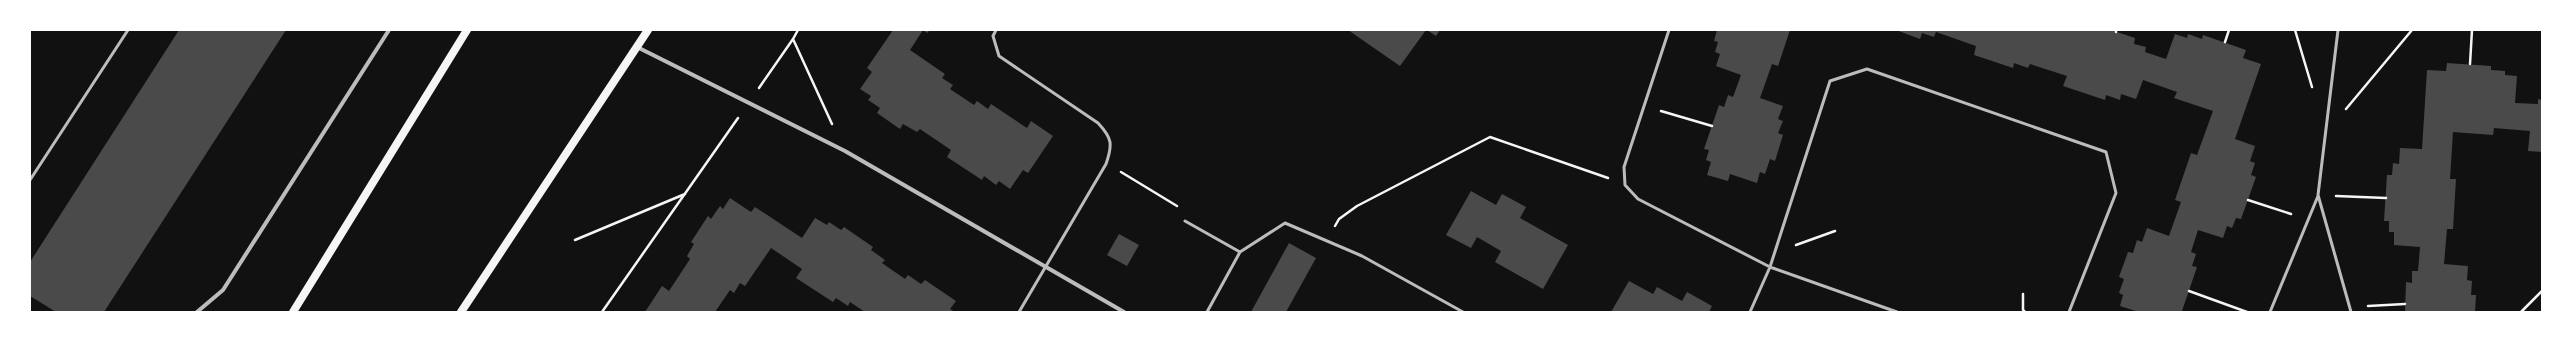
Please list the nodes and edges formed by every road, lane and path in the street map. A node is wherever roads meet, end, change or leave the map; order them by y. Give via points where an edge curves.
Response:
1 (128, 30) edge
2 (389, 30) edge
3 (467, 30) edge
4 (648, 30) edge
5 (798, 30) edge
6 (996, 30) edge
7 (1669, 30) edge
8 (2229, 30) edge
9 (2338, 30) edge
10 (2472, 30) edge
11 (793, 39) junction
12 (2225, 42) dead end
13 (637, 47) junction
14 (2470, 64) dead end
15 (749, 101) junction
16 (1644, 106) junction
17 (1712, 126) dead end
18 (845, 151) junction
19 (1106, 164) junction
20 (30, 180) edge
21 (1625, 184) junction
22 (686, 193) junction
23 (2318, 195) junction
24 (2386, 198) dead end
25 (2248, 200) dead end
26 (2306, 220) junction
27 (1185, 221) joint
28 (1835, 231) dead end
29 (574, 240) dead end
30 (1328, 241) junction
31 (1240, 252) junction
32 (1774, 252) junction
33 (1770, 267) junction
34 (1045, 268) junction
35 (2189, 291) dead end
36 (2542, 291) edge
37 (2024, 294) dead end
38 (2405, 304) dead end
39 (2350, 306) junction
40 (197, 312) edge
41 (293, 312) edge
42 (461, 312) edge
43 (602, 312) edge
44 (1019, 312) edge
45 (1124, 312) edge
46 (1207, 312) edge
47 (1463, 312) edge
48 (1750, 312) edge
49 (1897, 312) edge
50 (2025, 312) edge
51 (2069, 312) edge
52 (2247, 312) edge
53 (2270, 312) edge
54 (2351, 312) edge
55 (2521, 312) edge

1 - 20 lane
2 - 40 street via 223,290
3 - 41 main road
4 - 13 main road
5 - 11 path
6 - 19 lane via 993,36 999,56 1098,123 1109,134 1111,150
7 - 16 lane
8 - 12 path
9 - 23 lane
10 - 14 path
11 - 15 path
11 - 18 path
13 - 15 street
13 - 42 main road
15 - 18 street
15 - 22 path
16 - 17 path
16 - 21 lane via 1624,168
18 - 34 street
19 - 27 path via 1177,206
19 - 34 lane
21 - 30 path via 1490,137 1357,206 1339,219
21 - 33 lane via 1638,199
22 - 29 path
22 - 43 path
23 - 24 path
23 - 26 lane
23 - 39 lane
25 - 26 path
26 - 53 lane
27 - 31 lane
28 - 32 path
30 - 31 lane via 1285,223
30 - 47 lane via 1362,256
31 - 46 lane
32 - 33 lane
32 - 51 lane via 1830,81 1866,69 2106,152 2116,194
33 - 48 lane
33 - 49 lane
34 - 44 lane
34 - 45 street
35 - 52 path
36 - 55 path
37 - 50 path
38 - 39 path
39 - 54 lane

